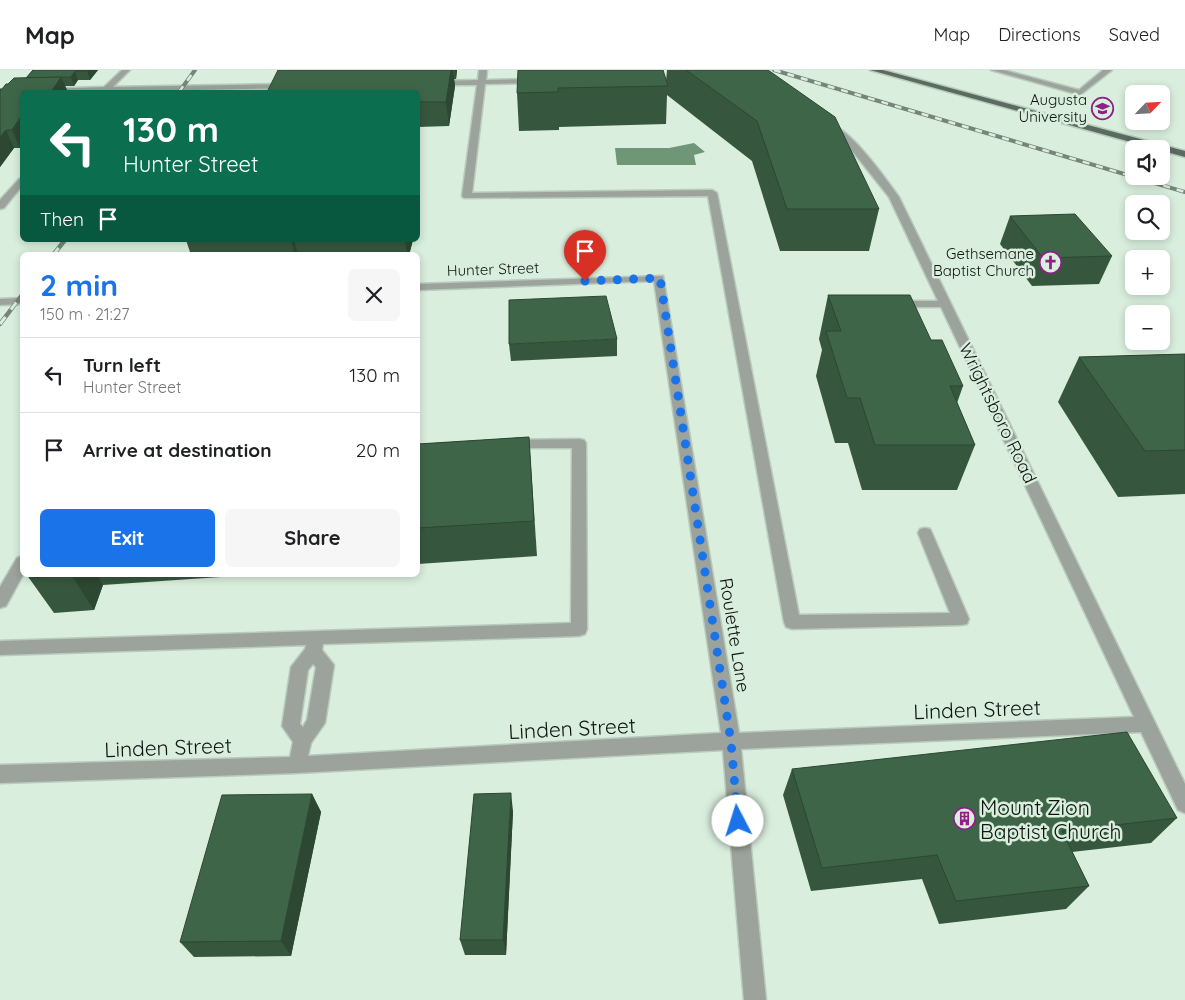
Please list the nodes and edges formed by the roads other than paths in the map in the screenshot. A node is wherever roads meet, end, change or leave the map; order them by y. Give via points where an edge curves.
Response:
1 (126, 70) edge
2 (874, 70) edge
3 (995, 70) edge
4 (1108, 70) edge
5 (482, 76) edge
6 (541, 81) edge
7 (424, 84) edge
8 (298, 86) edge
9 (106, 90) edge
10 (144, 90) edge
11 (824, 123) edge
12 (1185, 154) edge
13 (20, 183) edge
14 (0, 206) edge
15 (660, 278) joint
16 (420, 287) edge
17 (20, 301) edge
18 (0, 302) edge
19 (884, 304) edge
20 (946, 304) junction
21 (493, 446) edge
22 (925, 533) dead end
23 (20, 566) edge
24 (0, 602) edge
25 (315, 645) junction
26 (0, 648) edge
27 (1147, 724) junction
28 (303, 740) junction
29 (731, 742) junction
30 (297, 765) junction
31 (0, 774) edge
32 (1185, 804) edge
33 (755, 1000) edge

1 - 9 street
2 - 12 main road
3 - 4 street via 1080,92
5 - 6 street
5 - 7 street
5 - 22 street via 467,196 712,193 792,622 961,619
8 - 10 street
11 - 20 street, Wrightsboro Road via 856,149 894,197
13 - 14 street
15 - 16 street, Hunter Street
15 - 29 street, Roulette Lane
17 - 18 street
19 - 20 street
20 - 27 street, Wrightsboro Road
21 - 25 street via 579,443 579,629
23 - 24 street
25 - 26 street
25 - 28 street via 325,665 316,723
25 - 28 street via 300,667 291,726
27 - 29 street, Linden Street
27 - 32 street, Wrightsboro Road
28 - 30 street
29 - 30 street, Linden Street
29 - 33 street, Roulette Lane
30 - 31 street, Linden Street

